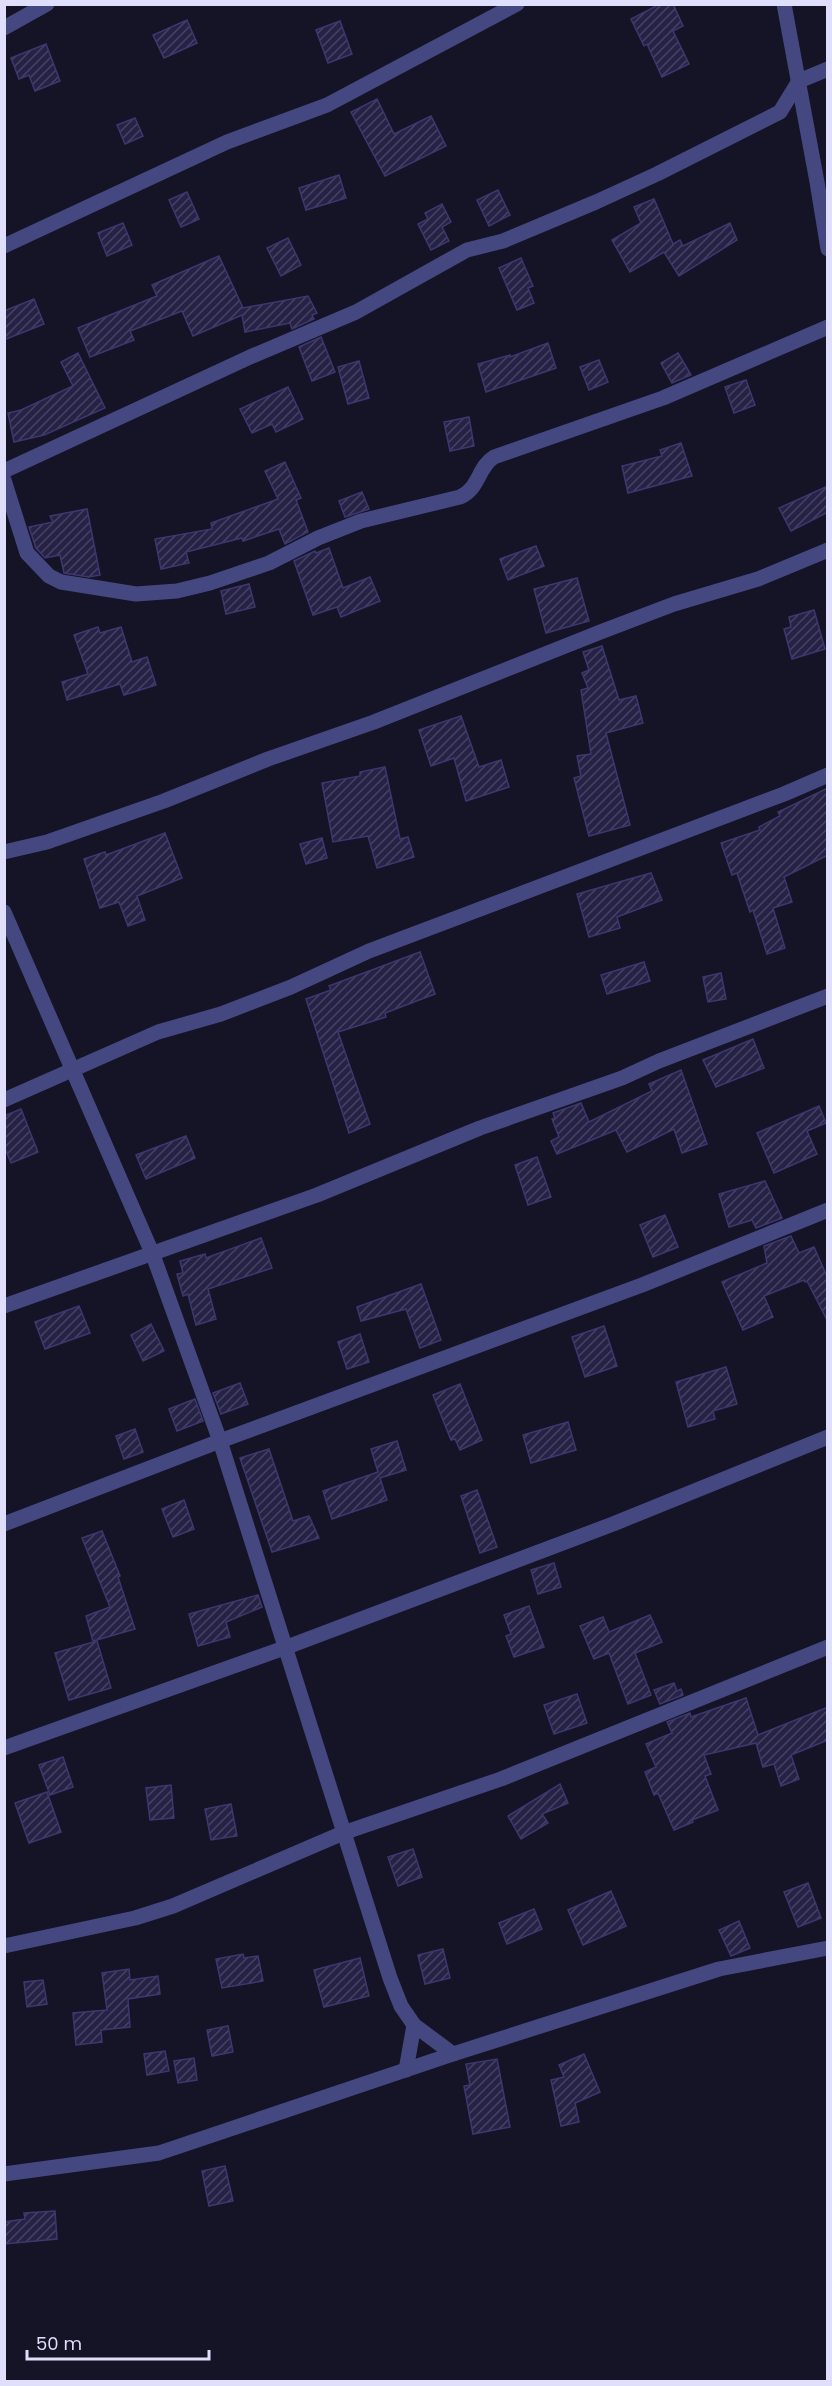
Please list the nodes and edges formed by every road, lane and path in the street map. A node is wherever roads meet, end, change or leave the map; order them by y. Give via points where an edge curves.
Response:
1 (47, 4) edge
2 (517, 4) edge
3 (784, 4) edge
4 (4, 28) edge
5 (828, 69) edge
6 (799, 81) junction
7 (4, 246) edge
8 (828, 249) edge
9 (828, 327) edge
10 (4, 471) edge
11 (4, 480) edge
12 (828, 550) edge
13 (828, 775) edge
14 (4, 852) edge
15 (4, 912) edge
16 (828, 996) edge
17 (73, 1069) junction
18 (4, 1100) edge
19 (828, 1210) edge
20 (153, 1255) junction
21 (4, 1306) edge
22 (828, 1437) edge
23 (220, 1441) junction
24 (4, 1524) edge
25 (287, 1647) junction
26 (828, 1647) edge
27 (4, 1748) edge
28 (344, 1833) junction
29 (4, 1946) edge
30 (828, 1948) edge
31 (414, 2025) junction
32 (453, 2054) junction
33 (406, 2070) junction
34 (4, 2174) edge

1 - 4 street
2 - 7 street via 327,105 227,142
3 - 6 street
5 - 6 street
6 - 8 street
6 - 10 street via 780,112 657,174 503,241 467,250 356,312
9 - 11 street via 663,398 494,457 473,488 460,497 361,521 269,563 177,591 136,594 61,582 49,576 27,553
12 - 14 street via 758,579 644,615 164,801 47,842
13 - 17 street via 369,951 221,1014 158,1032
15 - 17 street
16 - 20 street
17 - 18 street
17 - 20 street
19 - 23 street via 642,1285
20 - 21 street
20 - 23 street
22 - 25 street via 613,1524
23 - 24 street
23 - 25 street
25 - 27 street
25 - 28 street
26 - 28 street via 501,1779
28 - 29 street via 173,1906
28 - 31 street via 390,1978
30 - 32 street via 720,1968
31 - 32 street
31 - 33 street
32 - 33 street
33 - 34 street via 159,2153

